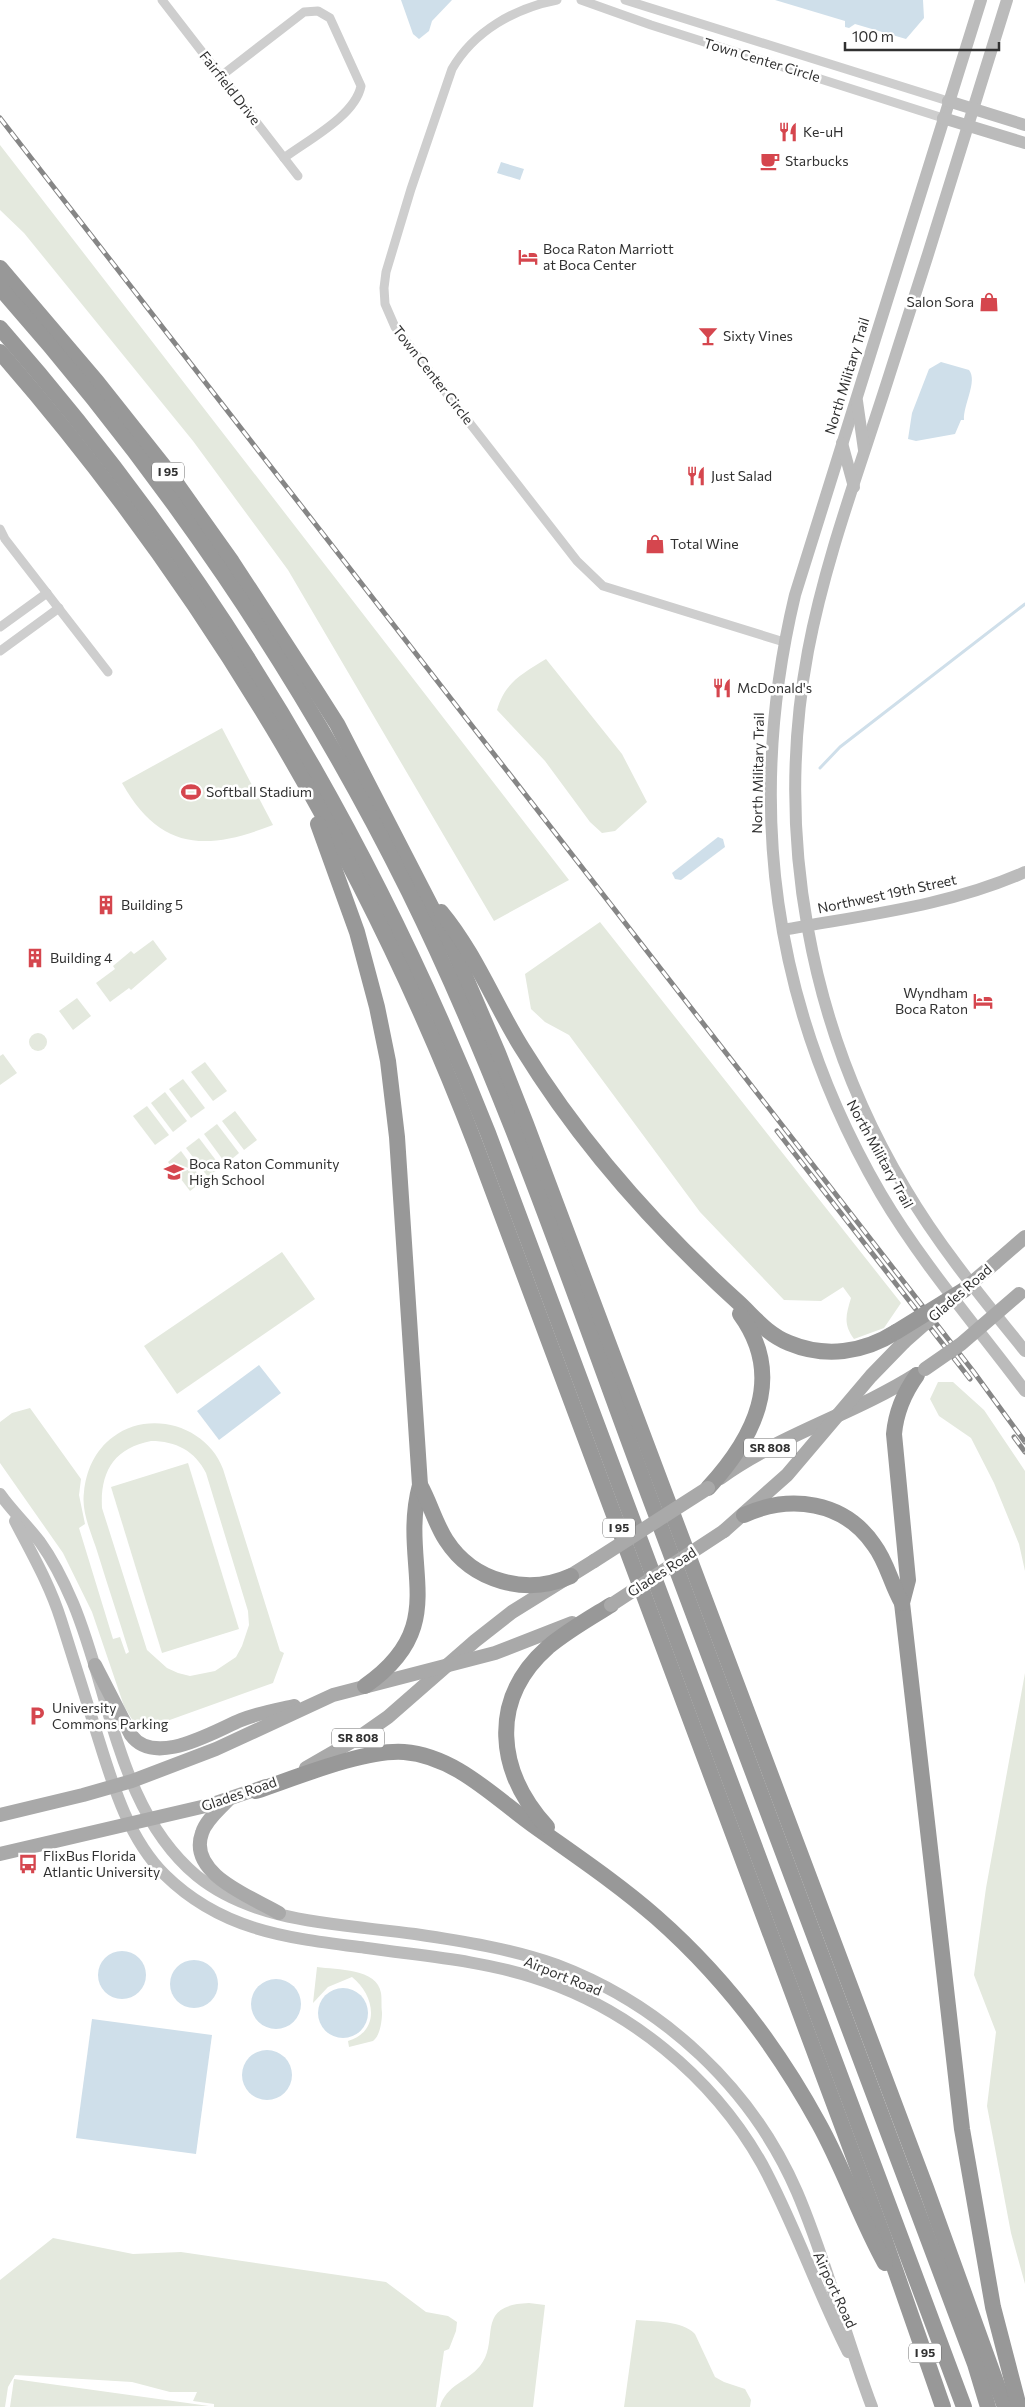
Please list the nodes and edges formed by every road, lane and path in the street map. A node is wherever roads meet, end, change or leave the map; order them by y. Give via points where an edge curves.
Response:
1 (162, 0) edge
2 (557, 0) edge
3 (581, 0) edge
4 (625, 0) edge
5 (981, 0) edge
6 (1007, 0) edge
7 (221, 76) junction
8 (948, 101) junction
9 (974, 109) junction
10 (943, 118) junction
11 (1025, 125) edge
12 (968, 126) junction
13 (1025, 143) edge
14 (284, 158) junction
15 (298, 176) dead end
16 (0, 268) edge
17 (0, 288) edge
18 (0, 328) edge
19 (0, 352) edge
20 (857, 396) junction
21 (842, 443) junction
22 (864, 454) junction
23 (854, 487) junction
24 (0, 529) edge
25 (47, 593) junction
26 (59, 608) junction
27 (0, 628) edge
28 (784, 642) junction
29 (0, 651) edge
30 (108, 672) dead end
31 (298, 771) junction
32 (1025, 872) edge
33 (417, 882) junction
34 (806, 926) junction
35 (783, 930) junction
36 (1025, 1237) edge
37 (719, 1287) junction
38 (964, 1290) joint
39 (1022, 1291) edge
40 (900, 1337) junction
41 (1025, 1352) edge
42 (921, 1372) junction
43 (1025, 1390) edge
44 (837, 1416) junction
45 (420, 1485) junction
46 (708, 1488) junction
47 (4, 1499) edge
48 (744, 1515) junction
49 (571, 1576) junction
50 (902, 1603) junction
51 (611, 1605) junction
52 (95, 1665) junction
53 (446, 1666) junction
54 (365, 1686) junction
55 (316, 1702) junction
56 (132, 1781) junction
57 (114, 1786) junction
58 (256, 1790) junction
59 (228, 1800) junction
60 (0, 1815) edge
61 (150, 1819) junction
62 (130, 1824) junction
63 (568, 1849) junction
64 (0, 1854) edge
65 (279, 1913) junction
66 (905, 2300) junction
67 (864, 2386) junction
68 (872, 2407) edge
69 (943, 2407) edge
70 (964, 2407) edge
71 (988, 2407) edge
72 (1005, 2407) edge
73 (1019, 2407) edge

1 - 7 street, Fairfield Drive
2 - 28 street, Town Center Circle via 504,19 471,43 452,69 386,272 384,288 388,312 395,327 577,561 603,586
3 - 10 street, Town Center Circle
4 - 8 street, Town Center Circle
5 - 8 main road, North Military Trail
6 - 9 main road, North Military Trail
7 - 14 street, Fairfield Drive
7 - 14 street via 304,12 318,10 330,18 361,86 360,94 348,111
8 - 9 main road
8 - 10 main road, North Military Trail
9 - 11 main road
9 - 12 main road, North Military Trail
10 - 12 main road
10 - 20 main road, North Military Trail
12 - 13 main road
12 - 22 main road, North Military Trail
14 - 15 street, Fairfield Drive
16 - 33 highway, I 95 via 137,432 232,562 337,724
17 - 71 highway via 109,418 235,593 352,785 432,943 478,1045 556,1246 968,2345
18 - 70 highway via 122,476 230,628 341,815 430,993 488,1133
19 - 31 highway, I 95 via 82,451 156,549 240,675
20 - 21 main road, North Military Trail
20 - 22 main road
21 - 23 main road
21 - 28 main road, North Military Trail via 804,561
22 - 23 main road, North Military Trail
23 - 34 main road, North Military Trail via 816,613 800,706 795,819
24 - 25 street
25 - 26 street
25 - 27 street
26 - 29 street
26 - 30 street
28 - 35 main road, North Military Trail via 774,708 770,772 771,842
31 - 45 highway via 352,916 387,1052 397,1137
31 - 66 highway, I 95 via 388,940 462,1108
32 - 34 main road, Northwest 19th Street via 931,902
33 - 37 highway via 459,933 522,1049 588,1144 638,1204
33 - 72 highway, I 95 via 459,961 513,1090 976,2322
34 - 35 main road, Northwest 19th Street
34 - 41 main road, North Military Trail via 824,1004 847,1068 899,1178 934,1234
35 - 43 main road, North Military Trail via 800,1011 845,1128 882,1195 916,1246
36 - 38 main road, Glades Road, bridge
37 - 40 highway via 765,1329 806,1349 824,1352 855,1350
37 - 46 highway via 742,1315 752,1335 759,1356 762,1383 760,1403 749,1434
38 - 40 highway, bridge
39 - 42 main road, Glades Road / SR 808, bridge via 961,1344
40 - 44 main road, Glades Road / SR 808
42 - 44 main road, Glades Road / SR 808
42 - 50 highway via 897,1412 894,1434 908,1580
44 - 46 main road, Glades Road / SR 808 via 780,1442
44 - 48 main road, Glades Road / SR 808 via 793,1469
45 - 49 highway via 447,1542 481,1573 502,1582 531,1586
45 - 54 highway via 414,1509 419,1594 416,1621 409,1638 388,1669
46 - 49 main road, Glades Road / SR 808, bridge
47 - 52 main road, Airport Road via 38,1540 59,1573
47 - 57 main road, Airport Road via 57,1607
48 - 50 highway via 766,1506 789,1502 815,1505 840,1514 874,1544
48 - 51 main road, Glades Road / SR 808, bridge
49 - 53 main road, Glades Road / SR 808 via 512,1612
50 - 73 highway via 962,2129 990,2291
51 - 53 main road, Glades Road / SR 808 via 517,1646
51 - 63 highway via 539,1656 520,1680 509,1710 507,1749 517,1785 534,1812
52 - 55 main road via 131,1735 139,1744 150,1748 192,1742 260,1713
52 - 56 main road, Airport Road
53 - 54 main road, Glades Road / SR 808
53 - 58 main road, Glades Road / SR 808 via 402,1706 358,1738 304,1769
54 - 55 main road, Glades Road / SR 808
55 - 56 main road, Glades Road / SR 808 via 216,1749
56 - 57 main road, Glades Road / SR 808
56 - 61 main road, Airport Road
57 - 60 main road, Glades Road / SR 808
57 - 62 main road, Airport Road
58 - 59 main road, Glades Road / SR 808
58 - 63 highway via 372,1754 414,1753 458,1770
59 - 61 main road, Glades Road / SR 808
59 - 65 main road via 206,1824 202,1834 199,1849 204,1863 221,1880
61 - 62 main road, Glades Road / SR 808
61 - 65 main road, Airport Road via 174,1853 206,1882 238,1900
62 - 64 main road, Glades Road / SR 808
62 - 67 main road, Airport Road via 143,1849 163,1873 194,1899 231,1920 279,1936 476,1964 533,1977 603,2007 665,2049 719,2102 752,2147
63 - 66 highway via 668,1928 720,1982 756,2026 820,2125 871,2238
65 - 67 main road, Airport Road via 456,1941 538,1959 607,1988 678,2035 737,2094 780,2156 825,2262
66 - 69 highway, I 95
67 - 68 main road, Airport Road

